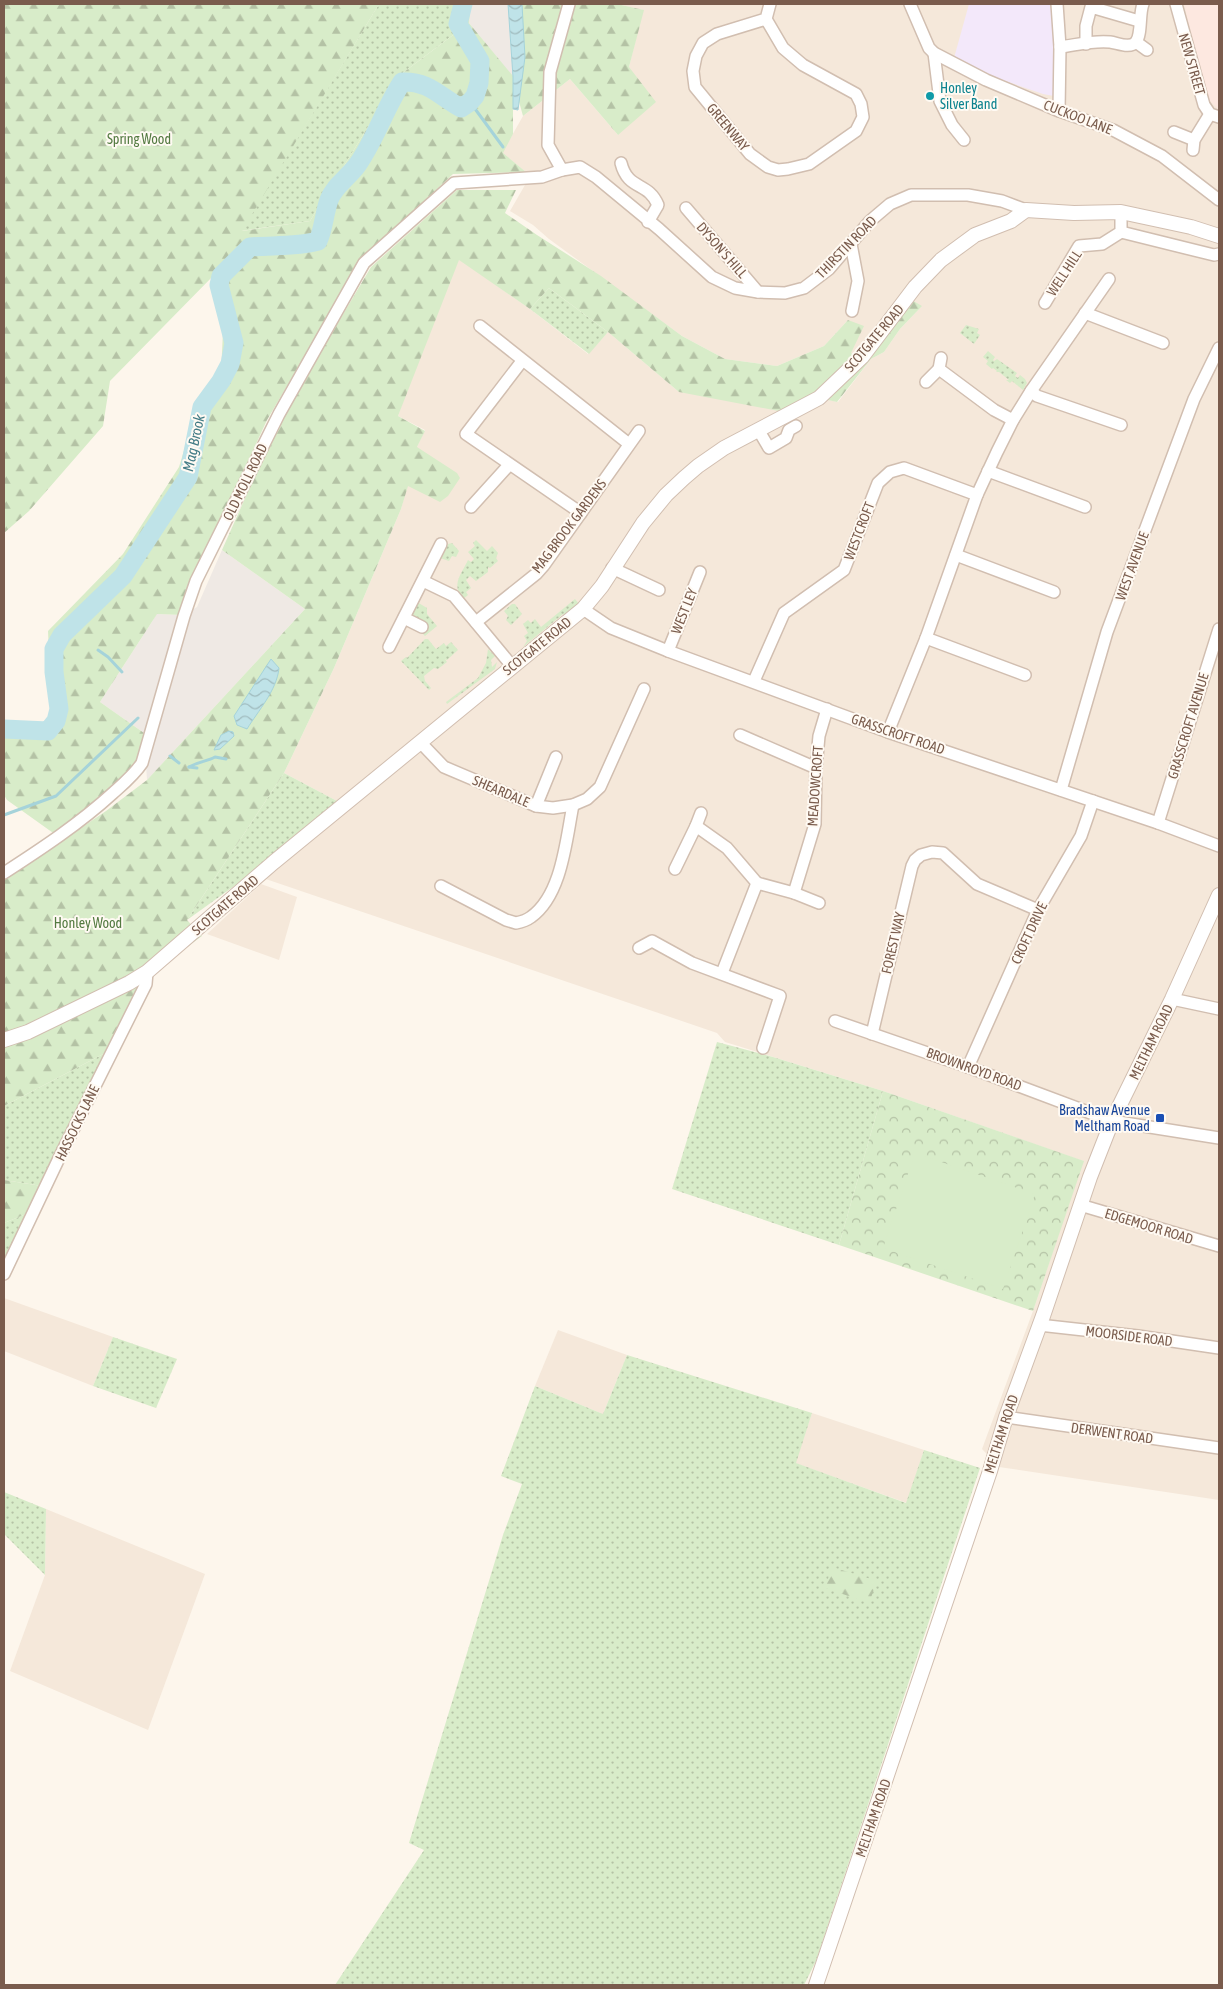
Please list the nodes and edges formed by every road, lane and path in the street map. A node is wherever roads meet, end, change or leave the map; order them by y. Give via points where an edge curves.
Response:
1 (569, 4) edge
2 (770, 4) edge
3 (910, 4) edge
4 (1057, 4) edge
5 (1142, 4) edge
6 (1176, 4) edge
7 (766, 19) junction
8 (1139, 21) junction
9 (1136, 42) junction
10 (1086, 44) junction
11 (1060, 47) junction
12 (931, 50) junction
13 (1147, 50) dead end
14 (1059, 111) junction
15 (1215, 115) edge
16 (1174, 132) dead end
17 (964, 140) dead end
18 (621, 163) dead end
19 (562, 170) junction
20 (1219, 200) edge
21 (686, 208) dead end
22 (1026, 210) junction
23 (1121, 212) junction
24 (648, 222) junction
25 (1121, 232) junction
26 (1219, 236) edge
27 (851, 244) junction
28 (1219, 254) edge
29 (1109, 279) dead end
30 (758, 292) junction
31 (1045, 303) dead end
32 (852, 312) dead end
33 (1085, 313) junction
34 (480, 326) dead end
35 (1163, 343) dead end
36 (1219, 348) edge
37 (522, 361) junction
38 (926, 382) dead end
39 (1031, 391) junction
40 (1013, 420) junction
41 (1121, 425) dead end
42 (796, 426) dead end
43 (639, 431) dead end
44 (759, 431) junction
45 (629, 444) junction
46 (509, 465) junction
47 (988, 471) junction
48 (977, 495) junction
49 (471, 507) dead end
50 (1085, 507) dead end
51 (581, 513) junction
52 (441, 544) dead end
53 (956, 555) junction
54 (612, 568) junction
55 (700, 572) dead end
56 (423, 581) junction
57 (659, 590) dead end
58 (1054, 592) dead end
59 (583, 609) junction
60 (404, 618) junction
61 (476, 622) junction
62 (422, 627) dead end
63 (1219, 629) edge
64 (926, 638) junction
65 (389, 647) dead end
66 (668, 651) junction
67 (512, 666) junction
68 (1025, 675) dead end
69 (754, 681) junction
70 (644, 689) dead end
71 (827, 709) junction
72 (888, 732) junction
73 (740, 735) dead end
74 (421, 743) junction
75 (556, 757) dead end
76 (816, 768) junction
77 (1061, 790) junction
78 (1093, 801) junction
79 (572, 805) junction
80 (536, 806) junction
81 (700, 814) dead end
82 (1158, 823) junction
83 (696, 826) junction
84 (1219, 846) edge
85 (675, 869) dead end
86 (4, 874) edge
87 (757, 883) junction
88 (441, 886) dead end
89 (794, 892) junction
90 (1219, 895) edge
91 (819, 902) dead end
92 (1038, 910) junction
93 (639, 948) dead end
94 (147, 972) junction
95 (722, 973) junction
96 (1172, 999) junction
97 (1219, 1009) edge
98 (835, 1021) dead end
99 (872, 1034) junction
100 (4, 1040) edge
101 (763, 1048) dead end
102 (968, 1067) junction
103 (1112, 1121) junction
104 (1219, 1138) edge
105 (1080, 1205) junction
106 (1219, 1246) edge
107 (4, 1274) edge
108 (1039, 1325) junction
109 (1219, 1348) edge
110 (1006, 1417) junction
111 (1219, 1448) edge
112 (816, 1985) edge

1 - 19 street via 550,72 548,145
2 - 7 street
3 - 12 street
4 - 11 street
5 - 8 street
6 - 15 street, NEW STREET via 1204,105
7 - 7 street, GREENWAY via 783,48 803,65 856,94 863,117 856,131 808,164 788,169 768,167 750,154 695,87 693,70 703,43 717,34
8 - 9 street
8 - 10 street via 1091,7
9 - 10 street via 1128,45 1110,42
9 - 13 street
10 - 11 street
11 - 14 street
12 - 14 street, CUCKOO LANE via 986,80
12 - 17 street via 940,101
14 - 20 street, CUCKOO LANE via 1113,130 1162,156
15 - 16 street via 1194,145
18 - 24 street via 630,182 654,196 658,205
19 - 24 street, THIRSTIN ROAD via 580,167
19 - 86 street, OLD MOLL ROAD via 542,177 454,184 364,263 278,414 196,581 142,763 98,806
21 - 30 street, DYSON'S HILL
22 - 23 street, THIRSTIN ROAD
22 - 27 street, THIRSTIN ROAD via 1002,201 968,195 910,195 890,204
22 - 44 street, SCOTGATE ROAD via 1011,221 975,235 941,260 915,287 862,357 819,398
23 - 25 street
23 - 26 street, THIRSTIN ROAD
24 - 30 street, THIRSTIN ROAD via 712,277 735,288
25 - 28 street via 1214,256
25 - 31 street, WELL HILL via 1102,244 1079,246
27 - 30 street, THIRSTIN ROAD via 829,269 804,288 785,293
27 - 32 street via 858,281
29 - 33 street
33 - 35 street
33 - 39 street
34 - 37 street
36 - 77 street, WEST AVENUE via 1194,399 1107,632
37 - 45 street
37 - 46 street via 466,434
38 - 40 street via 940,364 994,410
39 - 40 street
39 - 41 street via 1037,396
40 - 47 street
42 - 44 street via 789,430 786,438 770,448
43 - 45 street, MAG BROOK GARDENS
44 - 54 street, SCOTGATE ROAD via 724,448 684,478 643,523
45 - 51 street, MAG BROOK GARDENS
46 - 49 street
46 - 51 street
47 - 48 street
47 - 50 street
48 - 53 street
48 - 69 street, WESTCROFT via 904,468 890,472 878,483 844,570 784,613
51 - 61 street, MAG BROOK GARDENS via 536,574
52 - 56 street
53 - 58 street
53 - 64 street
54 - 57 street
54 - 59 street, SCOTGATE ROAD
55 - 66 street, WEST LEY
56 - 60 street
56 - 61 street via 454,596
59 - 66 street, GRASSCROFT ROAD via 611,628
59 - 67 street, SCOTGATE ROAD
60 - 62 street
60 - 65 street
61 - 67 street
63 - 82 street, GRASSCROFT AVENUE
64 - 68 street
64 - 72 street
66 - 69 street, GRASSCROFT ROAD
67 - 74 street, SCOTGATE ROAD
69 - 71 street, GRASSCROFT ROAD
70 - 79 street, SHEARDALE via 600,787 587,799
71 - 72 street, GRASSCROFT ROAD
71 - 76 street, MEADOWCROFT via 819,736
72 - 77 street, GRASSCROFT ROAD
73 - 76 street
74 - 80 street, SHEARDALE via 444,767
74 - 94 street, SCOTGATE ROAD via 274,862
75 - 80 street
76 - 89 street, MEADOWCROFT via 815,824
77 - 78 street, GRASSCROFT ROAD
78 - 82 street, GRASSCROFT ROAD
78 - 92 street, CROFT DRIVE via 1081,836
79 - 80 street, SHEARDALE
79 - 88 street via 558,880 531,918 511,922
81 - 83 street
82 - 84 street, GRASSCROFT ROAD
83 - 85 street
83 - 87 street via 727,848
87 - 89 street
87 - 95 street
89 - 91 street
90 - 96 street, MELTHAM ROAD
92 - 99 street, FOREST WAY via 976,884 943,853 921,855 912,866
92 - 102 street, CROFT DRIVE
93 - 95 street via 652,941 692,963
94 - 100 street, SCOTGATE ROAD via 28,1032
94 - 107 street, HASSOCKS LANE via 146,984
95 - 101 street via 780,996
96 - 97 street
96 - 103 street, MELTHAM ROAD
98 - 99 street, BROWNROYD ROAD
99 - 102 street, BROWNROYD ROAD
102 - 103 street, BROWNROYD ROAD
103 - 104 street, BROWNROYD ROAD
103 - 105 street, MELTHAM ROAD
105 - 106 street, EDGEMOOR ROAD
105 - 108 street, MELTHAM ROAD
108 - 109 street, MOORSIDE ROAD
108 - 110 street, MELTHAM ROAD
110 - 111 street, DERWENT ROAD
110 - 112 street, MELTHAM ROAD

